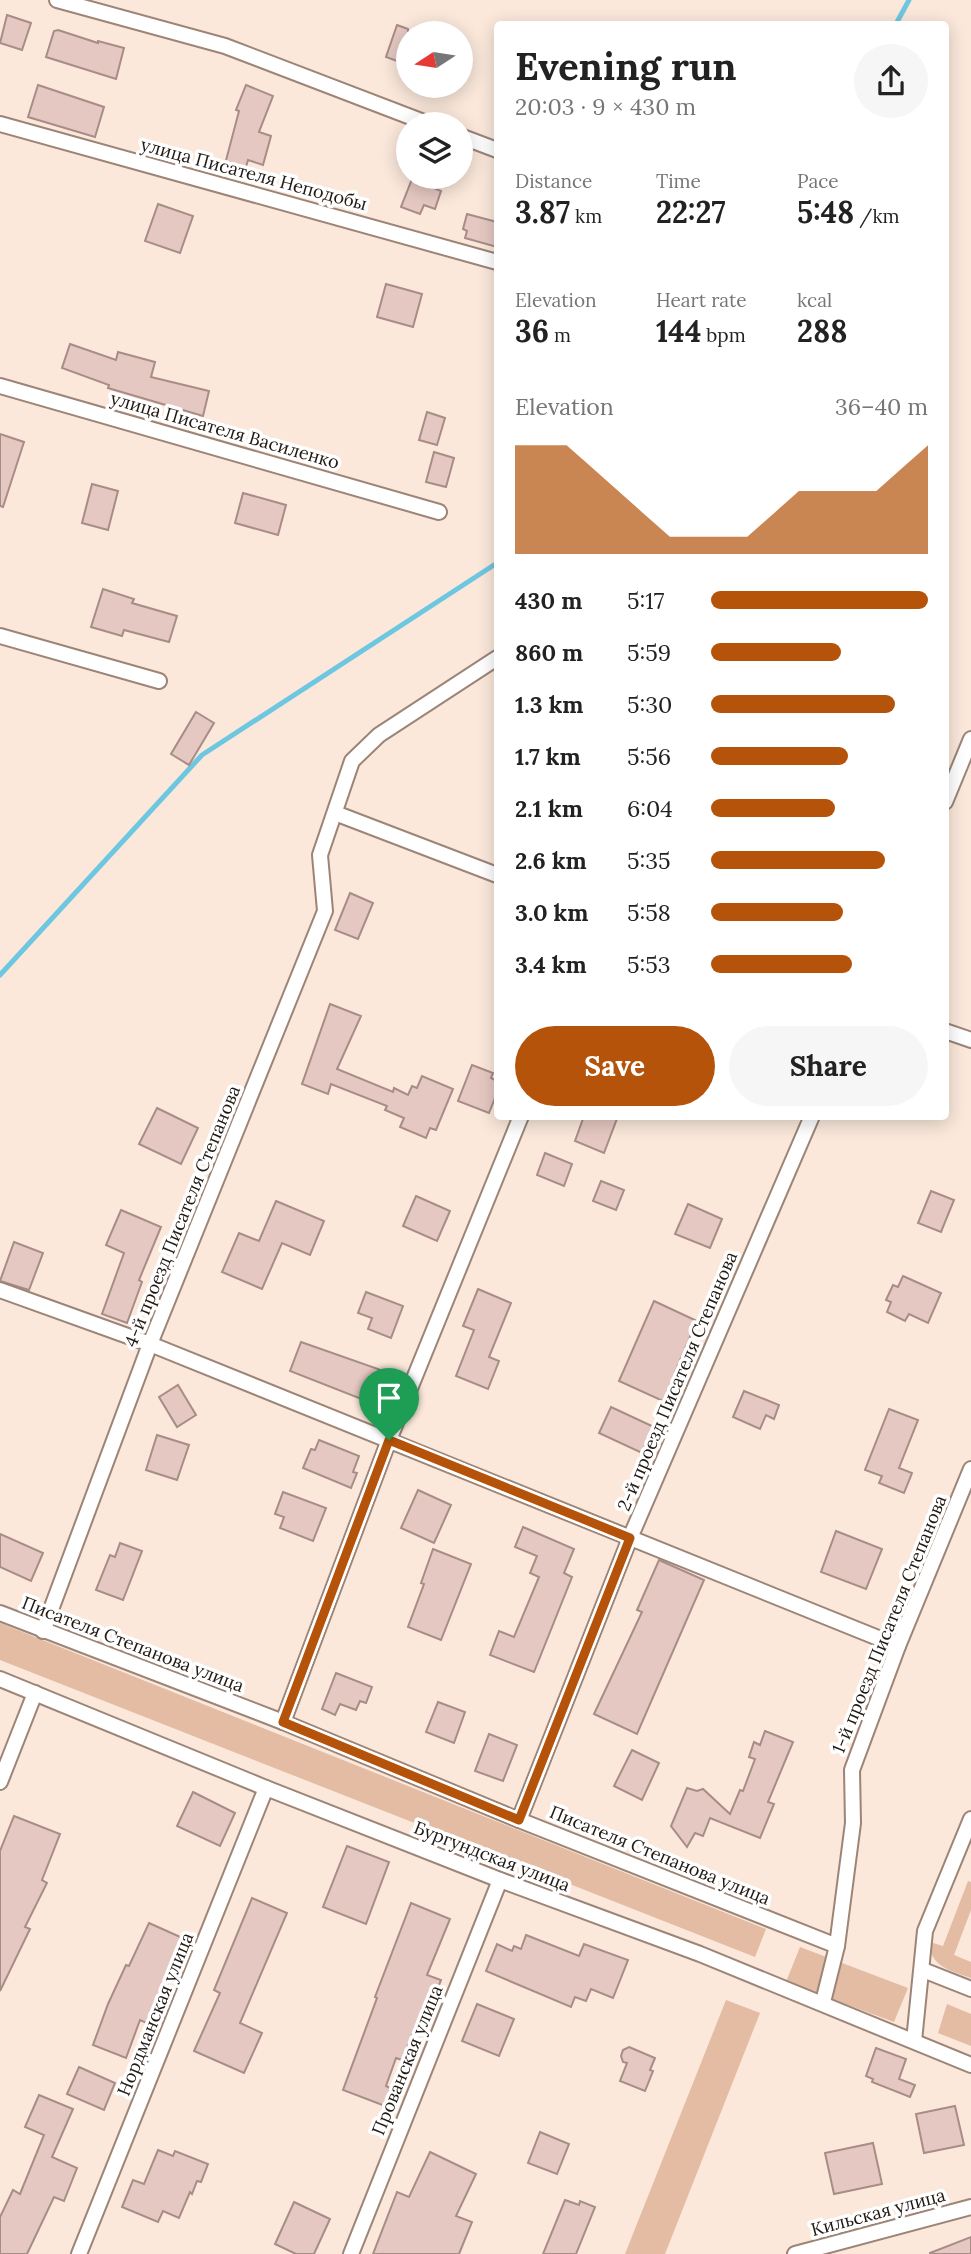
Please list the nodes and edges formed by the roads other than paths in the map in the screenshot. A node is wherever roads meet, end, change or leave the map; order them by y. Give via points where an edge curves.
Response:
1 (57, 0) edge
2 (398, 112) edge
3 (0, 124) edge
4 (473, 141) edge
5 (494, 149) edge
6 (494, 260) edge
7 (0, 386) edge
8 (439, 512) dead end
9 (0, 636) edge
10 (494, 660) edge
11 (159, 681) dead end
12 (971, 740) edge
13 (949, 792) edge
14 (335, 813) junction
15 (494, 874) edge
16 (949, 1032) edge
17 (971, 1040) edge
18 (519, 1120) edge
19 (811, 1120) edge
20 (0, 1290) edge
21 (150, 1344) junction
22 (389, 1440) junction
23 (971, 1469) edge
24 (630, 1538) junction
25 (0, 1613) edge
26 (43, 1631) junction
27 (898, 1646) junction
28 (0, 1679) edge
29 (35, 1693) junction
30 (283, 1722) junction
31 (0, 1782) edge
32 (266, 1788) junction
33 (971, 1819) edge
34 (519, 1820) junction
35 (968, 1835) edge
36 (500, 1881) junction
37 (837, 1946) junction
38 (923, 1970) junction
39 (971, 1989) edge
40 (823, 2002) junction
41 (914, 2041) junction
42 (971, 2065) edge
43 (971, 2207) edge
44 (79, 2254) edge
45 (351, 2254) edge
46 (795, 2254) edge

1 - 2 street via 225,46
3 - 6 street, улица Писателя Неподобы
4 - 5 street
7 - 8 street, улица Писателя Василенко
9 - 11 street
10 - 14 street, 4-й проезд Писателя Степанова via 379,735 352,761
12 - 13 street
14 - 15 street
14 - 21 street, 4-й проезд Писателя Степанова via 320,855 325,911
16 - 17 street
18 - 22 street
19 - 24 street, 2-й проезд Писателя Степанова
20 - 21 street
21 - 22 street
21 - 26 street, 4-й проезд Писателя Степанова
22 - 24 street
22 - 30 street
23 - 27 street, 1-й проезд Писателя Степанова
24 - 27 street
24 - 34 street, 2-й проезд Писателя Степанова
25 - 26 street, Писателя Степанова улица
26 - 30 street, Писателя Степанова улица
27 - 37 street, 1-й проезд Писателя Степанова via 852,1770 853,1823
28 - 29 street, Бургундская улица
29 - 31 street
29 - 32 street, Бургундская улица
30 - 34 street, Писателя Степанова улица
32 - 36 street, Бургундская улица
32 - 44 street, Нордманская улица
33 - 35 street
34 - 37 street, Писателя Степанова улица
35 - 38 street via 925,1931
36 - 40 street, Бургундская улица
36 - 45 street, Прованская улица
37 - 40 street, 1-й проезд Писателя Степанова
38 - 39 street
38 - 41 street
40 - 41 street, Бургундская улица
41 - 42 street, Бургундская улица
43 - 46 street, Кильская улица

